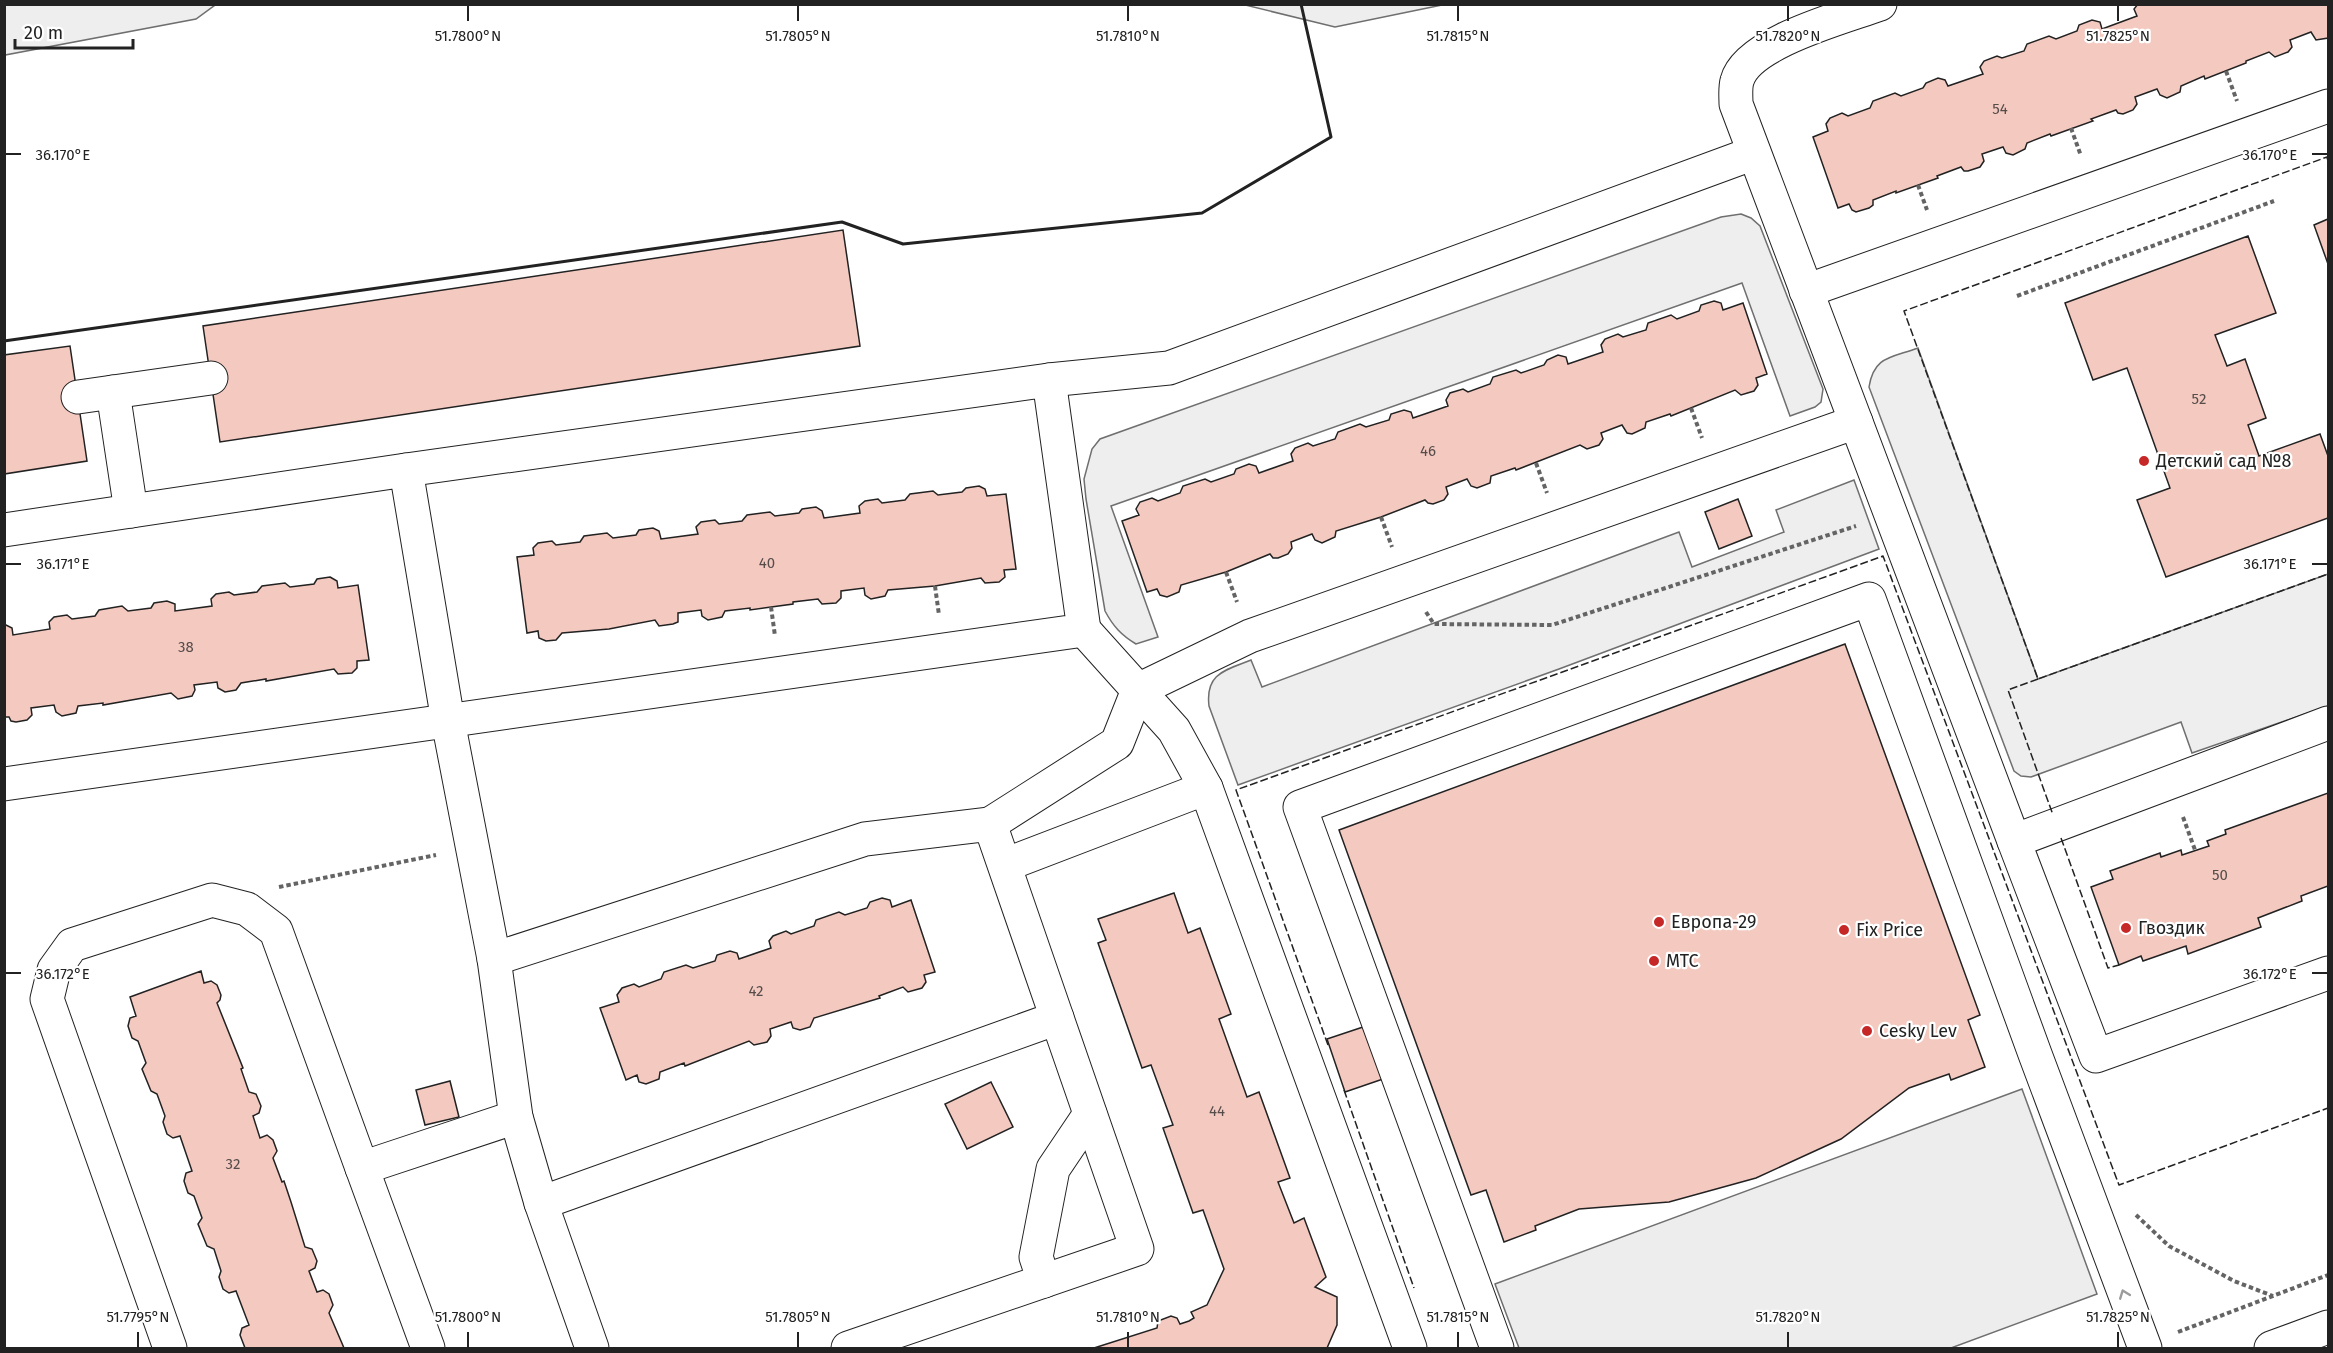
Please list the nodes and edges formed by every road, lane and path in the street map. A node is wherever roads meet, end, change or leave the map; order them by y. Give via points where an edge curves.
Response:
1 (1880, 4) edge
2 (2328, 106) edge
3 (1754, 153) junction
4 (2274, 201) dead end
5 (1806, 291) junction
6 (2017, 296) dead end
7 (211, 378) dead end
8 (1049, 380) junction
9 (112, 392) junction
10 (78, 397) dead end
11 (1856, 422) junction
12 (406, 470) junction
13 (131, 511) junction
14 (1890, 515) junction
15 (4, 530) edge
16 (1405, 581) junction
17 (1084, 630) junction
18 (1138, 690) junction
19 (448, 721) junction
20 (2328, 723) edge
21 (4, 784) edge
22 (1206, 788) junction
23 (990, 824) junction
24 (2014, 842) junction
25 (472, 848) junction
26 (1005, 865) junction
27 (233, 905) junction
28 (494, 959) junction
29 (2328, 973) edge
30 (1057, 1018) junction
31 (1090, 1114) junction
32 (516, 1118) junction
33 (362, 1168) junction
34 (541, 1203) junction
35 (2135, 1214) dead end
36 (2328, 1275) edge
37 (1044, 1281) junction
38 (2273, 1296) junction
39 (2328, 1327) edge
40 (2328, 1333) edge
41 (2145, 1347) edge
42 (170, 1348) edge
43 (428, 1348) edge
44 (592, 1348) edge
45 (848, 1348) edge
46 (1410, 1348) edge
47 (1497, 1348) edge
48 (2271, 1348) edge
49 (2310, 1348) edge

1 - 3 main road via 1787,37 1750,61 1737,80 1736,104
2 - 5 main road
3 - 5 main road
3 - 8 main road via 1169,368
4 - 6 path
5 - 11 main road
7 - 9 main road
8 - 12 main road
8 - 17 main road
9 - 10 main road
9 - 13 main road
11 - 14 main road
11 - 16 main road
12 - 13 main road
12 - 19 main road
13 - 15 main road
14 - 16 path via 1552,625 1434,624
14 - 24 main road
16 - 18 main road via 1250,636
17 - 18 main road
17 - 19 main road
18 - 22 main road via 1174,730
18 - 23 main road via 1117,743
19 - 21 main road
19 - 25 main road
20 - 24 main road
22 - 26 main road
22 - 46 main road
23 - 26 main road
23 - 28 main road via 865,839
24 - 29 main road via 2096,1056
25 - 27 path via 236,896
25 - 28 main road
26 - 30 main road
27 - 33 main road via 247,909 276,931
27 - 42 main road via 212,900 72,945 54,970 47,999
28 - 32 main road
30 - 31 main road
30 - 34 main road
31 - 37 main road via 1053,1169 1036,1257
31 - 37 main road via 1137,1249
32 - 33 main road
32 - 34 main road
33 - 43 main road
34 - 44 main road
35 - 38 path via 2169,1246
36 - 38 path
37 - 45 main road
38 - 41 path
39 - 48 main road
40 - 49 main road
41 -> 47 main road via 1869,599 1300,807

